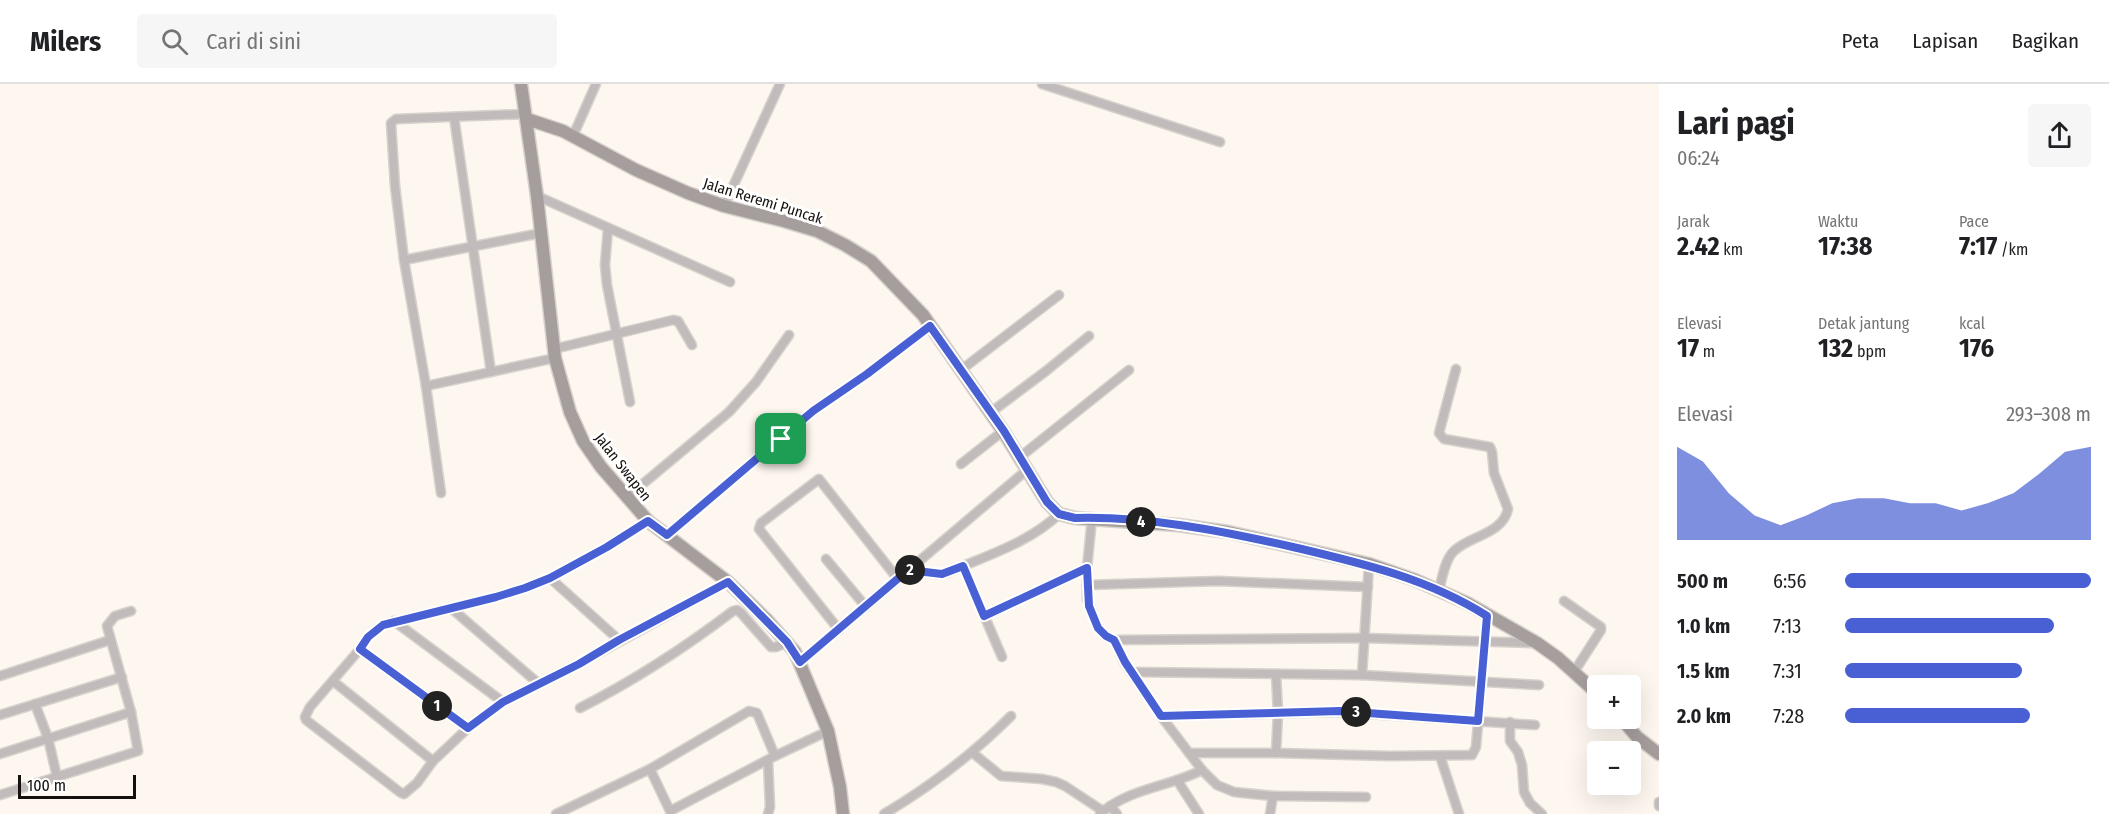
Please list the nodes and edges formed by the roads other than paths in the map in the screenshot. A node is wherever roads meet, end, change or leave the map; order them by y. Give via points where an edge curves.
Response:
1 (521, 84) edge
2 (596, 84) edge
3 (780, 84) edge
4 (1042, 84) edge
5 (526, 116) junction
6 (454, 117) junction
7 (551, 127) junction
8 (573, 136) junction
9 (530, 139) junction
10 (1220, 142) dead end
11 (537, 196) junction
12 (724, 206) junction
13 (608, 228) junction
14 (542, 233) junction
15 (472, 247) junction
16 (404, 260) junction
17 (730, 282) dead end
18 (1059, 295) dead end
19 (930, 326) junction
20 (616, 334) junction
21 (789, 335) dead end
22 (1089, 336) dead end
23 (692, 345) dead end
24 (555, 353) junction
25 (1456, 369) dead end
26 (961, 370) junction
27 (1129, 370) dead end
28 (491, 372) junction
29 (426, 386) junction
30 (630, 402) dead end
31 (990, 413) junction
32 (1004, 431) junction
33 (1020, 457) junction
34 (961, 464) dead end
35 (1028, 470) junction
36 (441, 492) dead end
37 (626, 498) junction
38 (1059, 514) junction
39 (1092, 518) junction
40 (648, 521) junction
41 (667, 535) junction
42 (826, 559) dead end
43 (1369, 564) junction
44 (963, 566) junction
45 (1087, 568) junction
46 (908, 570) junction
47 (550, 578) junction
48 (897, 578) junction
49 (728, 582) junction
50 (1087, 585) junction
51 (1368, 587) junction
52 (1439, 590) junction
53 (1564, 601) dead end
54 (866, 607) junction
55 (451, 608) junction
56 (131, 611) dead end
57 (984, 616) junction
58 (1487, 616) junction
59 (394, 621) junction
60 (838, 630) junction
61 (1364, 638) junction
62 (110, 640) junction
63 (619, 640) junction
64 (1114, 640) junction
65 (787, 642) junction
66 (1484, 643) junction
67 (1537, 643) junction
68 (360, 649) junction
69 (1002, 657) dead end
70 (800, 662) junction
71 (1131, 672) junction
72 (1574, 672) junction
73 (1276, 674) junction
74 (1362, 675) junction
75 (0, 676) edge
76 (122, 677) junction
77 (333, 681) junction
78 (1482, 681) junction
79 (540, 684) junction
80 (1587, 684) edge
81 (1539, 686) dead end
82 (503, 702) junction
83 (35, 704) junction
84 (580, 708) dead end
85 (131, 712) junction
86 (1278, 713) junction
87 (0, 715) edge
88 (1011, 716) dead end
89 (1161, 716) junction
90 (1478, 721) junction
91 (1510, 722) junction
92 (1536, 725) dead end
93 (468, 728) junction
94 (1630, 729) edge
95 (828, 731) junction
96 (48, 738) junction
97 (973, 753) junction
98 (1189, 753) junction
99 (1276, 753) junction
100 (0, 754) edge
101 (1659, 754) edge
102 (1440, 756) junction
103 (771, 759) junction
104 (433, 761) junction
105 (650, 769) junction
106 (1202, 770) junction
107 (57, 777) junction
108 (1177, 780) junction
109 (0, 795) edge
110 (1273, 796) junction
111 (1366, 797) dead end
112 (1659, 802) edge
113 (1110, 806) junction
114 (1659, 806) edge
115 (669, 813) edge
116 (1101, 813) edge
117 (556, 814) edge
118 (768, 814) edge
119 (843, 814) edge
120 (884, 814) edge
121 (1117, 814) edge
122 (1198, 814) edge
123 (1270, 814) edge
124 (1459, 814) edge
125 (1542, 814) edge

1 - 5 street
2 - 8 street
3 - 12 street
4 - 10 street
5 - 6 street
5 - 7 street, Jalan Reremi Puncak
5 - 9 street
6 - 15 street
6 - 16 street via 396,119 391,123
7 - 8 street, Jalan Reremi Puncak
7 - 9 street
8 - 12 street, Jalan Reremi Puncak via 636,170
9 - 11 street, Jalan Swapen
11 - 13 street
11 - 14 street, Jalan Swapen
12 - 19 street, Jalan Reremi Puncak via 795,224 845,245 884,273
13 - 17 street
13 - 20 street via 605,265
14 - 15 street
14 - 24 street, Jalan Swapen
15 - 16 street
15 - 28 street
16 - 29 street
18 - 26 street
19 - 26 street, Jalan Reremi Puncak
19 - 41 street via 813,411
20 - 23 street via 676,320
20 - 24 street
20 - 30 street
21 - 37 street via 729,412
22 - 31 street
24 - 28 street
24 - 37 street, Jalan Swapen via 570,412 583,441
25 - 52 street via 1439,433 1444,439 1490,447 1494,473 1508,509 1497,525 1451,553
26 - 31 street, Jalan Reremi Puncak
27 - 33 street
28 - 29 street
29 - 36 street
31 - 32 street, Jalan Reremi Puncak
32 - 33 street, Jalan Reremi Puncak
32 - 34 street
33 - 35 street, Jalan Reremi Puncak
35 - 38 street, Jalan Reremi Puncak
35 - 46 street
37 - 40 street, Jalan Swapen
38 - 39 street
38 - 44 street via 1034,534
39 - 43 street via 1228,532
39 - 45 street
40 - 41 street, Jalan Swapen
40 - 47 street
41 - 49 street, Jalan Swapen
42 - 54 street
43 - 51 street
43 - 52 street
44 - 46 street via 942,574
44 - 57 street
45 - 50 street
45 - 57 street
46 - 48 street
47 - 55 street
47 - 63 street
48 - 54 street
48 - 60 street via 819,479 761,523 759,529
49 - 63 street
49 - 65 street, Jalan Swapen
50 - 51 street via 1218,581
50 - 64 street via 1094,620 1101,633
51 - 61 street
52 - 58 street
53 - 72 street via 1601,627
54 - 60 street
55 - 59 street
55 - 79 street
56 - 62 street via 110,621
57 - 69 street
58 - 66 street
58 - 67 street
59 - 68 street via 375,630
59 - 82 street
60 - 70 street
61 - 64 street
61 - 66 street
61 - 74 street
62 - 75 street
62 - 76 street
63 - 79 street
64 - 71 street
65 - 70 street, Jalan Swapen
65 - 84 street via 771,647 737,610 661,663
66 - 67 street
66 - 78 street
67 - 72 street
68 - 77 street
68 - 93 street
70 - 95 street, Jalan Swapen
71 - 73 street
71 - 89 street
72 - 80 street
73 - 74 street
73 - 86 street
74 - 78 street
76 - 83 street
76 - 85 street
77 - 104 street
77 - 104 street via 307,713 305,719 309,723 401,793 417,783
78 - 81 street
78 - 90 street
79 - 82 street
82 - 93 street
83 - 87 street
83 - 96 street
85 - 96 street
85 - 107 street via 138,751
86 - 89 street
86 - 90 street via 1340,711
86 - 99 street
88 - 97 street
89 - 98 street
90 - 91 street
90 - 102 street via 1473,755
91 - 92 street
91 - 125 street via 1510,741 1522,765 1524,792
93 - 104 street
94 - 101 street
95 - 103 street
95 - 119 street, Jalan Swapen
96 - 100 street
96 - 107 street
97 - 116 street via 996,774 1056,782
97 - 120 street
98 - 99 street
98 - 106 street
99 - 102 street
102 - 124 street
103 - 105 street via 757,713 752,711
103 - 115 street
103 - 118 street
105 - 115 street
105 - 117 street
106 - 108 street
106 - 110 street via 1226,790
107 - 109 street
108 - 113 street via 1135,793
108 - 122 street
110 - 111 street
110 - 123 street
112 - 114 street
113 - 116 street
113 - 121 street

